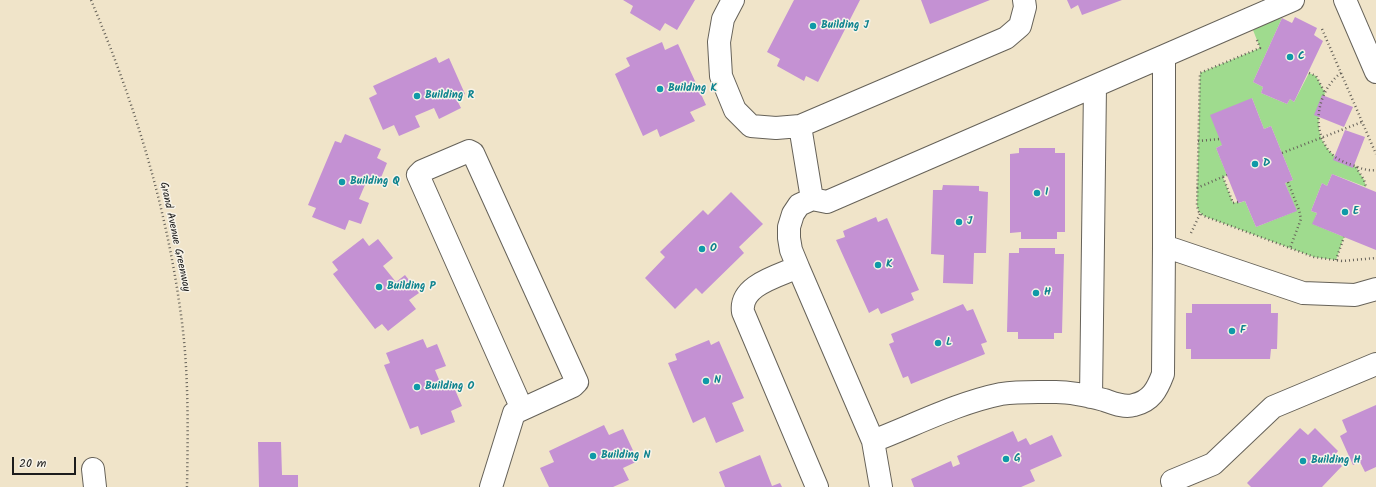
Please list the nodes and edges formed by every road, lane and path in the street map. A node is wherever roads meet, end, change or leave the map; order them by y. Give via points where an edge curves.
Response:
1 (91, 0) edge
2 (733, 0) edge
3 (1024, 0) edge
4 (1293, 0) edge
5 (1345, 0) edge
6 (1248, 20) junction
7 (1322, 29) dead end
8 (1164, 56) junction
9 (1376, 72) edge
10 (1309, 73) dead end
11 (1341, 73) junction
12 (1095, 86) junction
13 (1325, 93) junction
14 (1362, 122) junction
15 (800, 126) junction
16 (1322, 137) junction
17 (1220, 139) dead end
18 (1198, 141) junction
19 (1282, 153) dead end
20 (1376, 154) edge
21 (1356, 167) junction
22 (1376, 170) edge
23 (1227, 175) dead end
24 (1223, 177) junction
25 (1288, 182) dead end
26 (1197, 188) junction
27 (1366, 188) dead end
28 (812, 199) junction
29 (1238, 202) dead end
30 (1344, 237) dead end
31 (1164, 246) junction
32 (1290, 248) junction
33 (1376, 258) edge
34 (1336, 260) junction
35 (798, 267) junction
36 (1376, 289) edge
37 (1376, 364) edge
38 (1091, 397) junction
39 (522, 409) junction
40 (873, 442) junction
41 (1168, 485) edge
42 (187, 487) edge
43 (491, 487) edge
44 (817, 487) edge
45 (881, 487) edge

1 - 42 path, Grand Avenue Greenway via 127,90 148,154 171,254 180,309 185,367
2 - 15 lane via 723,19 719,42 721,76 735,110 751,126
3 - 15 lane via 1025,7 1020,26 1006,38
4 - 6 lane
5 - 9 lane
6 - 8 lane
6 - 18 path via 1260,48 1200,73
7 - 11 path
8 - 12 lane
8 - 31 lane
10 - 13 path via 1316,76
11 - 13 path via 1332,80
11 - 14 path
12 - 28 lane via 827,202
12 - 38 lane
13 - 16 path via 1318,120
14 - 16 path
14 - 20 path
15 - 28 lane
16 - 19 path
16 - 21 path via 1335,157
17 - 18 path
18 - 26 path
21 - 22 path
21 - 27 path
23 - 24 path
24 - 26 path
24 - 29 path via 1233,203
25 - 32 path via 1301,220
26 - 32 path via 1197,206 1202,215
28 - 35 lane via 799,205 789,227 791,250
30 - 34 path
31 - 36 lane via 1302,293 1355,295
31 - 38 lane via 1163,374 1157,389 1146,401 1132,406 1117,405
32 - 34 path via 1314,257
33 - 34 path
35 - 40 lane
35 - 44 lane via 757,285 745,296 742,307
37 - 41 lane via 1273,408 1213,464
38 - 40 lane via 1066,392 1002,394 967,403
39 - 39 lane via 577,382 473,153 469,151 418,175
39 - 43 lane via 514,413
40 - 45 lane

